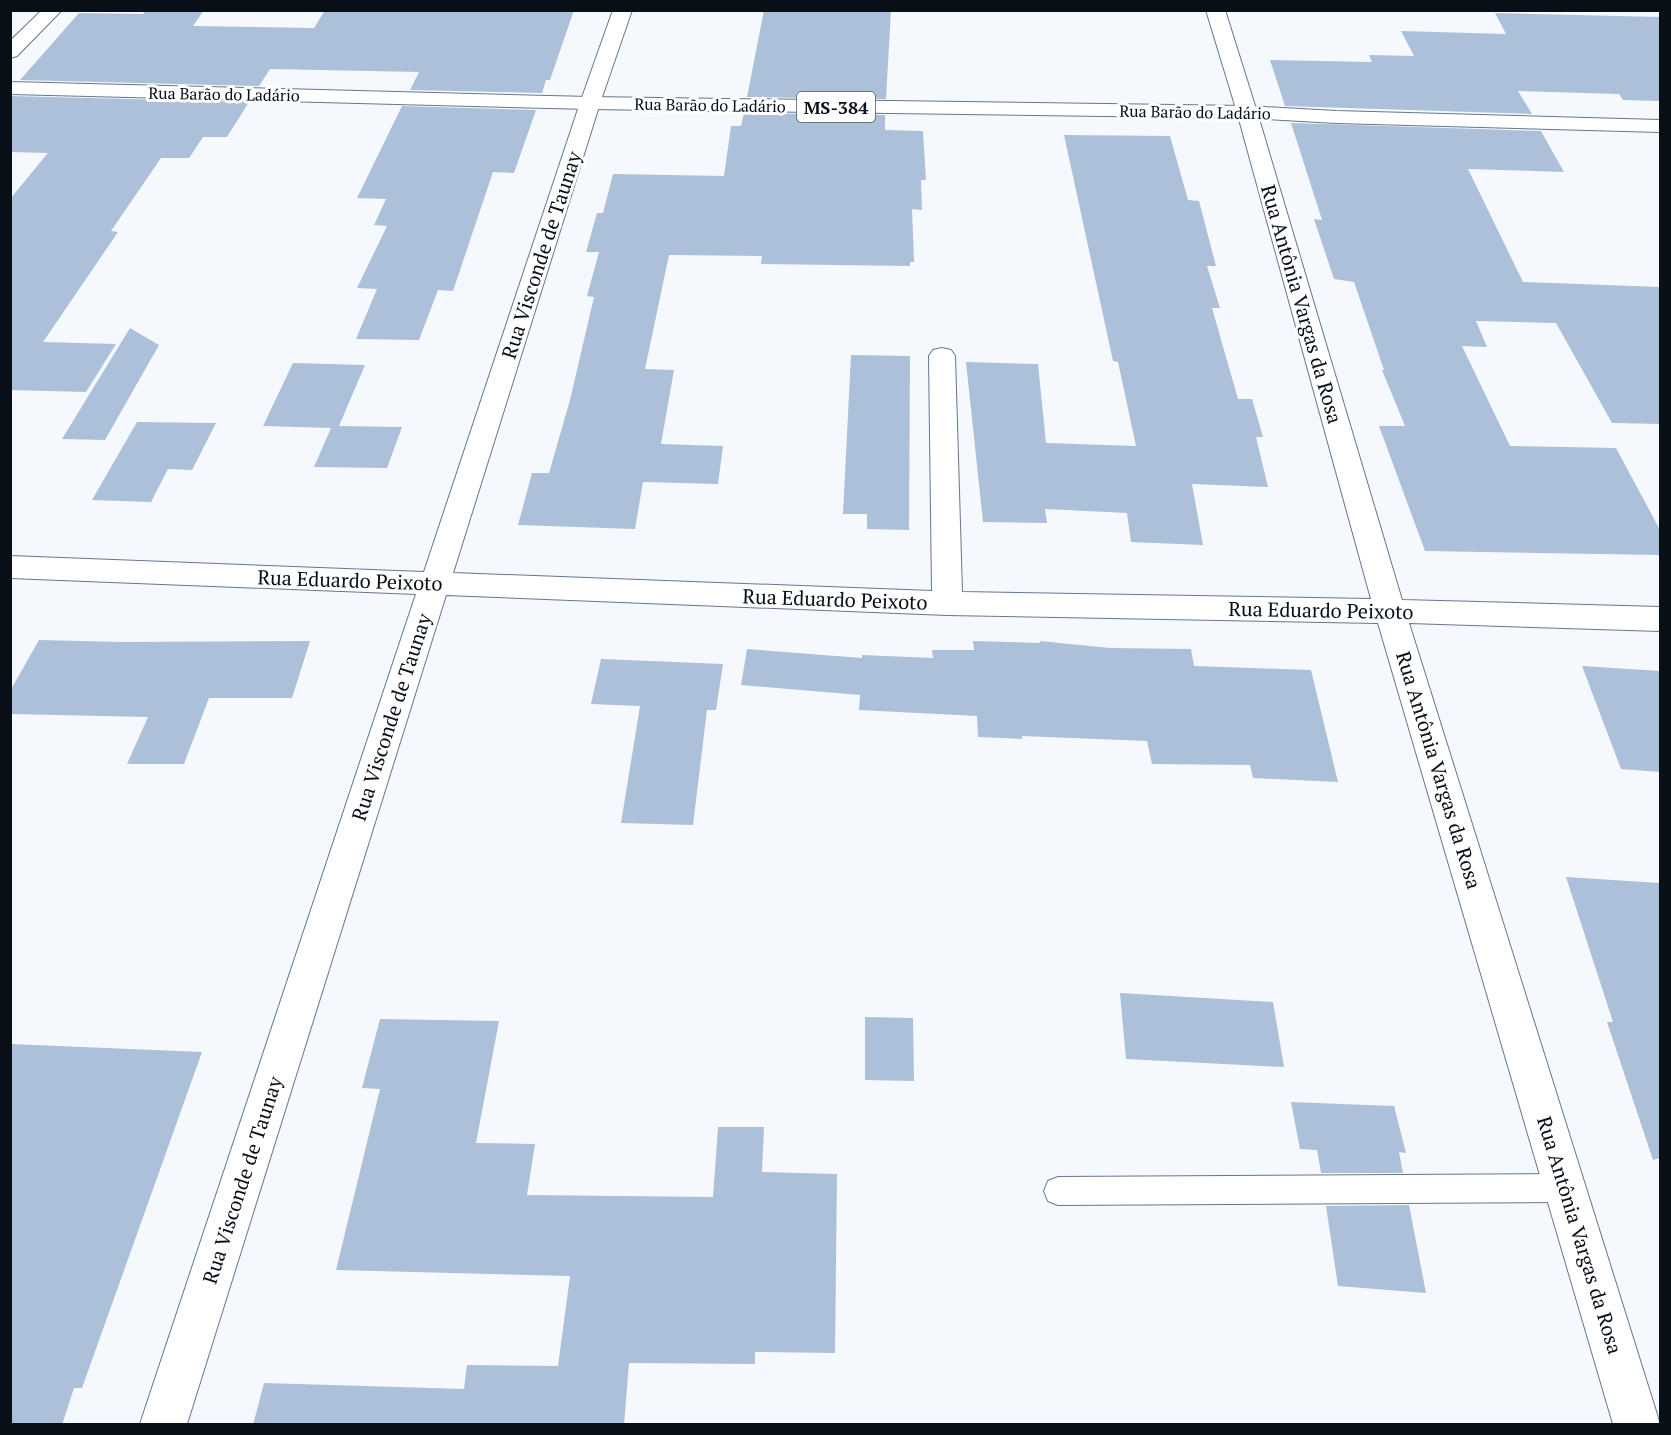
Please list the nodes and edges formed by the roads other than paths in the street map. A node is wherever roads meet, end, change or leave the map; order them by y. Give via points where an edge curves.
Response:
1 (52, 10) edge
2 (623, 10) edge
3 (1215, 10) edge
4 (10, 52) edge
5 (10, 88) edge
6 (590, 103) junction
7 (1247, 112) junction
8 (1660, 126) edge
9 (942, 356) dead end
10 (10, 567) edge
11 (435, 583) junction
12 (947, 603) junction
13 (1390, 610) junction
14 (1660, 619) edge
15 (1566, 1188) junction
16 (1058, 1191) dead end
17 (163, 1425) edge
18 (1637, 1425) edge

1 - 4 street
2 - 6 street, Rua Visconde de Taunay
3 - 7 street, Rua Antônia Vargas da Rosa
5 - 6 street, Rua Barão do Ladário / MS-384
6 - 7 street, Rua Barão do Ladário / MS-384
6 - 11 street, Rua Visconde de Taunay
7 - 8 street, Rua Barão do Ladário / MS-384
7 - 13 street, Rua Antônia Vargas da Rosa
9 - 12 street
10 - 11 street, Rua Eduardo Peixoto
11 - 12 street, Rua Eduardo Peixoto
11 - 17 street, Rua Visconde de Taunay
12 - 13 street, Rua Eduardo Peixoto
13 - 14 street, Rua Eduardo Peixoto
13 - 15 street, Rua Antônia Vargas da Rosa
15 - 16 lane
15 - 18 street, Rua Antônia Vargas da Rosa

